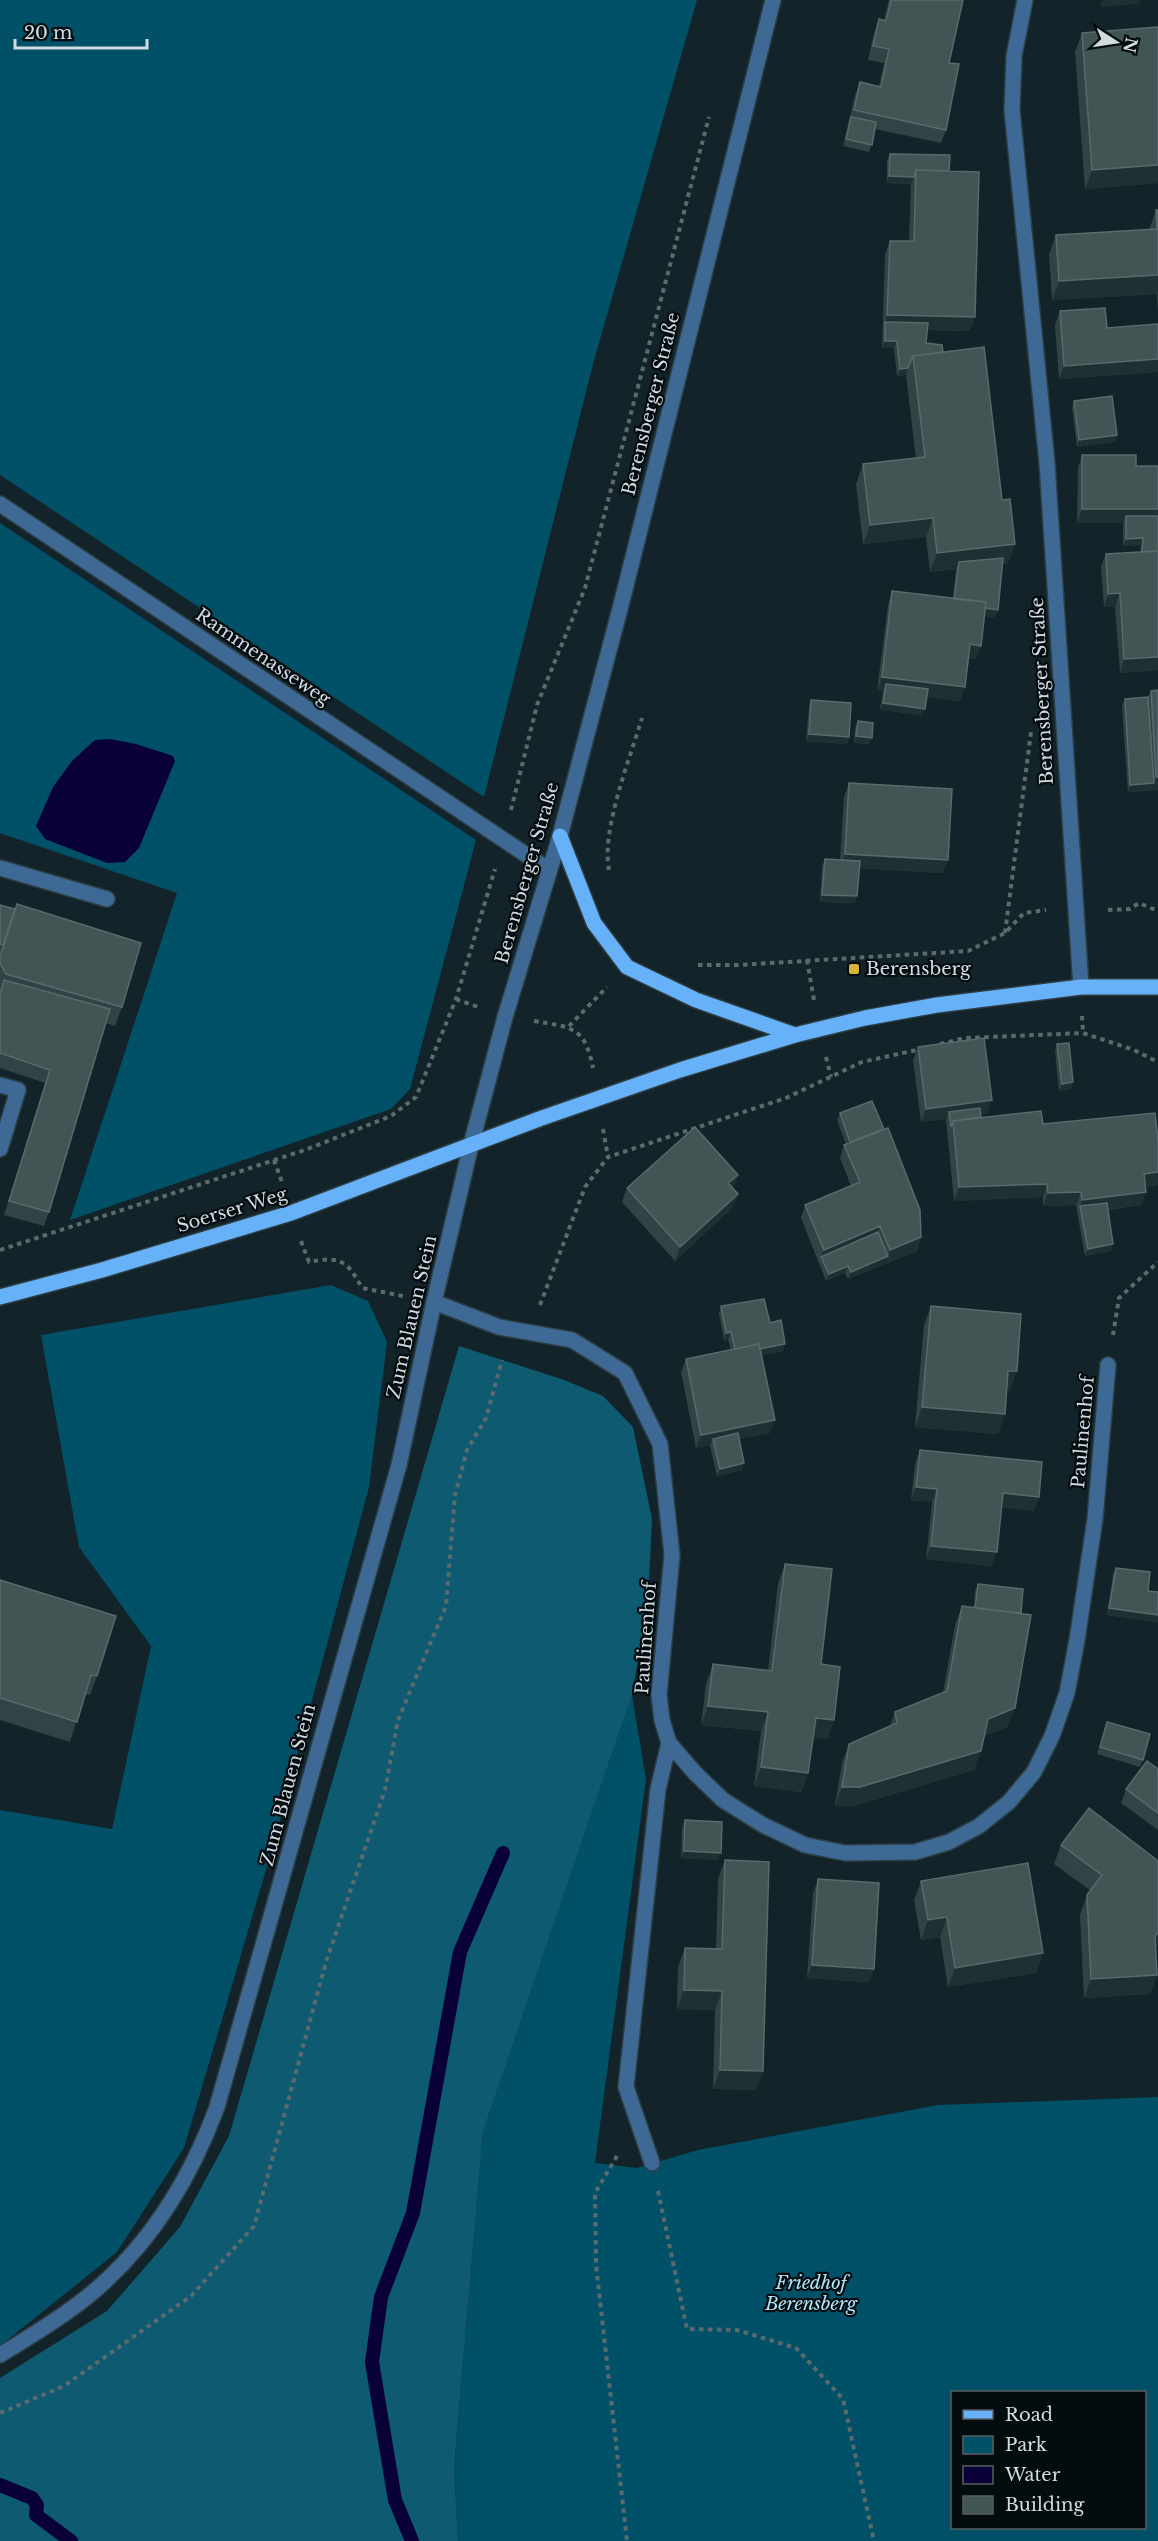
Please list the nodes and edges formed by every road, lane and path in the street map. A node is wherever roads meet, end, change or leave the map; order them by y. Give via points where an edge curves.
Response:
1 (773, 0) edge
2 (1025, 0) edge
3 (709, 115) dead end
4 (0, 504) edge
5 (642, 718) dead end
6 (1032, 728) dead end
7 (560, 836) junction
8 (504, 842) junction
9 (0, 868) edge
10 (549, 870) junction
11 (610, 873) dead end
12 (107, 899) dead end
13 (807, 960) dead end
14 (1080, 987) junction
15 (1158, 987) edge
16 (795, 1035) junction
17 (1158, 1062) edge
18 (0, 1085) edge
19 (471, 1145) junction
20 (0, 1149) edge
21 (274, 1160) junction
22 (291, 1213) junction
23 (0, 1250) edge
24 (1158, 1262) edge
25 (0, 1296) edge
26 (434, 1302) junction
27 (529, 1333) junction
28 (1108, 1365) joint
29 (669, 1743) junction
30 (618, 2155) dead end
31 (652, 2163) joint
32 (0, 2355) edge
33 (0, 2413) edge
34 (627, 2541) edge
35 (874, 2541) edge

1 - 7 street, Berensberger Straße
2 - 14 street, Berensberger Straße via 1014,56 1012,110 1047,463
3 - 8 path via 585,588 537,705
4 - 8 street, Rammenasseweg
5 - 11 path via 613,819 606,857
6 - 13 path via 1005,933 968,951
7 - 10 street, Berensberger Straße
7 - 16 main road via 594,923 627,966 696,1000
8 - 10 street, Rammenasseweg
8 - 21 path via 456,999 416,1097 391,1116
9 - 12 street
10 - 19 street, Berensberger Straße
14 - 15 main road
14 - 16 main road via 937,1005
16 - 19 main road via 670,1074
17 - 27 path via 1083,1033 965,1038 862,1062 786,1098 608,1157 585,1187
18 - 20 street via 18,1090
19 - 22 main road, Soerser Weg
19 - 26 street, Zum Blauen Stein
21 - 22 path
21 - 23 path
22 - 25 main road, Soerser Weg
22 - 26 path via 309,1263 327,1258 340,1260 351,1269 362,1288
24 - 28 path via 1119,1298
26 - 27 street, Paulinenhof via 499,1327
26 - 32 street, Zum Blauen Stein via 399,1465 218,2107 202,2148 181,2188 127,2260 87,2297
27 - 29 street, Paulinenhof via 572,1340 625,1372 660,1444 672,1555 660,1695
27 - 33 path via 502,1360 486,1418 467,1450 455,1496 446,1606 398,1720 385,1790 326,1962 254,2226 191,2296 64,2386
28 - 29 street, Paulinenhof via 1095,1519 1067,1693 1034,1772 1009,1802 979,1826 927,1849 892,1854 845,1853 805,1845 723,1800
29 - 31 street via 658,1789 626,2087
30 - 34 path via 595,2193 596,2265
31 - 35 path via 687,2329 736,2330 796,2348 843,2399

